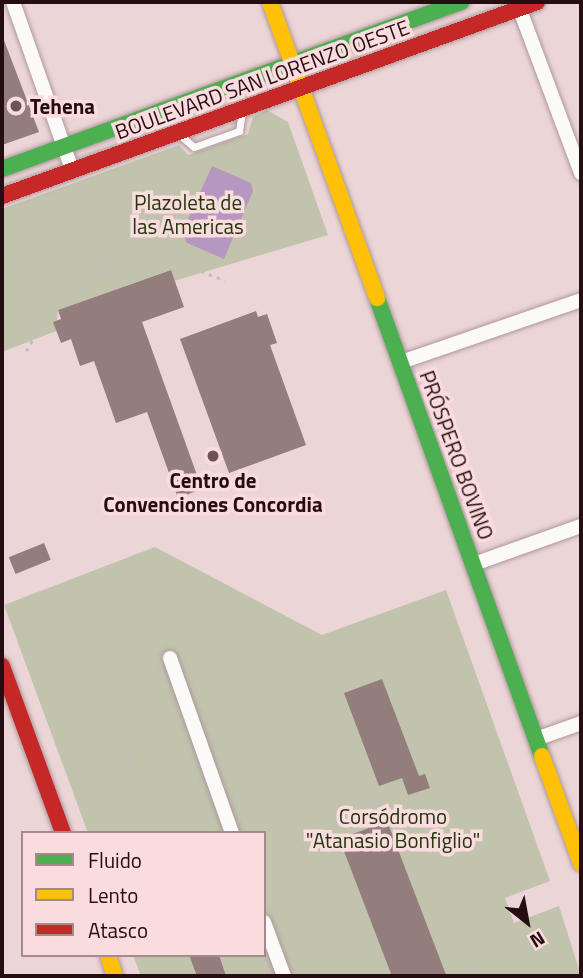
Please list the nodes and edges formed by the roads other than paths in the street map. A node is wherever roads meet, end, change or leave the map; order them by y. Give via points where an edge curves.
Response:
1 (13, 2) edge
2 (270, 2) edge
3 (462, 2) edge
4 (537, 2) edge
5 (519, 5) edge
6 (292, 62) junction
7 (301, 86) junction
8 (242, 108) junction
9 (177, 132) junction
10 (64, 146) junction
11 (2, 169) edge
12 (72, 170) junction
13 (581, 173) edge
14 (2, 196) edge
15 (581, 300) edge
16 (401, 362) junction
17 (581, 526) edge
18 (474, 564) junction
19 (170, 658) road end
20 (2, 666) edge
21 (5, 683) edge
22 (581, 723) edge
23 (536, 739) junction
24 (62, 831) edge
25 (231, 831) edge
26 (581, 863) edge
27 (266, 927) edge
28 (109, 957) edge
29 (115, 976) edge
30 (284, 976) edge

1 - 10 street
2 - 6 street, PRÓSPERO BOVINO
3 - 6 street, BOULEVARD SAN LORENZO OESTE
4 - 5 street, BOULEVARD SAN LORENZO OESTE
5 - 7 street, BOULEVARD SAN LORENZO OESTE
5 - 13 street
6 - 7 street, PRÓSPERO BOVINO
6 - 10 street, BOULEVARD SAN LORENZO OESTE
7 - 8 street, BOULEVARD SAN LORENZO OESTE
7 - 16 street, PRÓSPERO BOVINO
8 - 9 street, BOULEVARD SAN LORENZO OESTE
8 - 9 lane via 239,131 194,147
9 - 12 street, BOULEVARD SAN LORENZO OESTE
10 - 11 street, BOULEVARD SAN LORENZO OESTE
10 - 12 street
12 - 14 street, BOULEVARD SAN LORENZO OESTE
15 - 16 street
16 - 18 street, PRÓSPERO BOVINO
17 - 18 street
18 - 23 street, PRÓSPERO BOVINO
19 - 25 street
20 - 21 street
21 - 24 street
22 - 23 street
23 - 26 street, PRÓSPERO BOVINO
27 - 30 street
28 - 29 street

